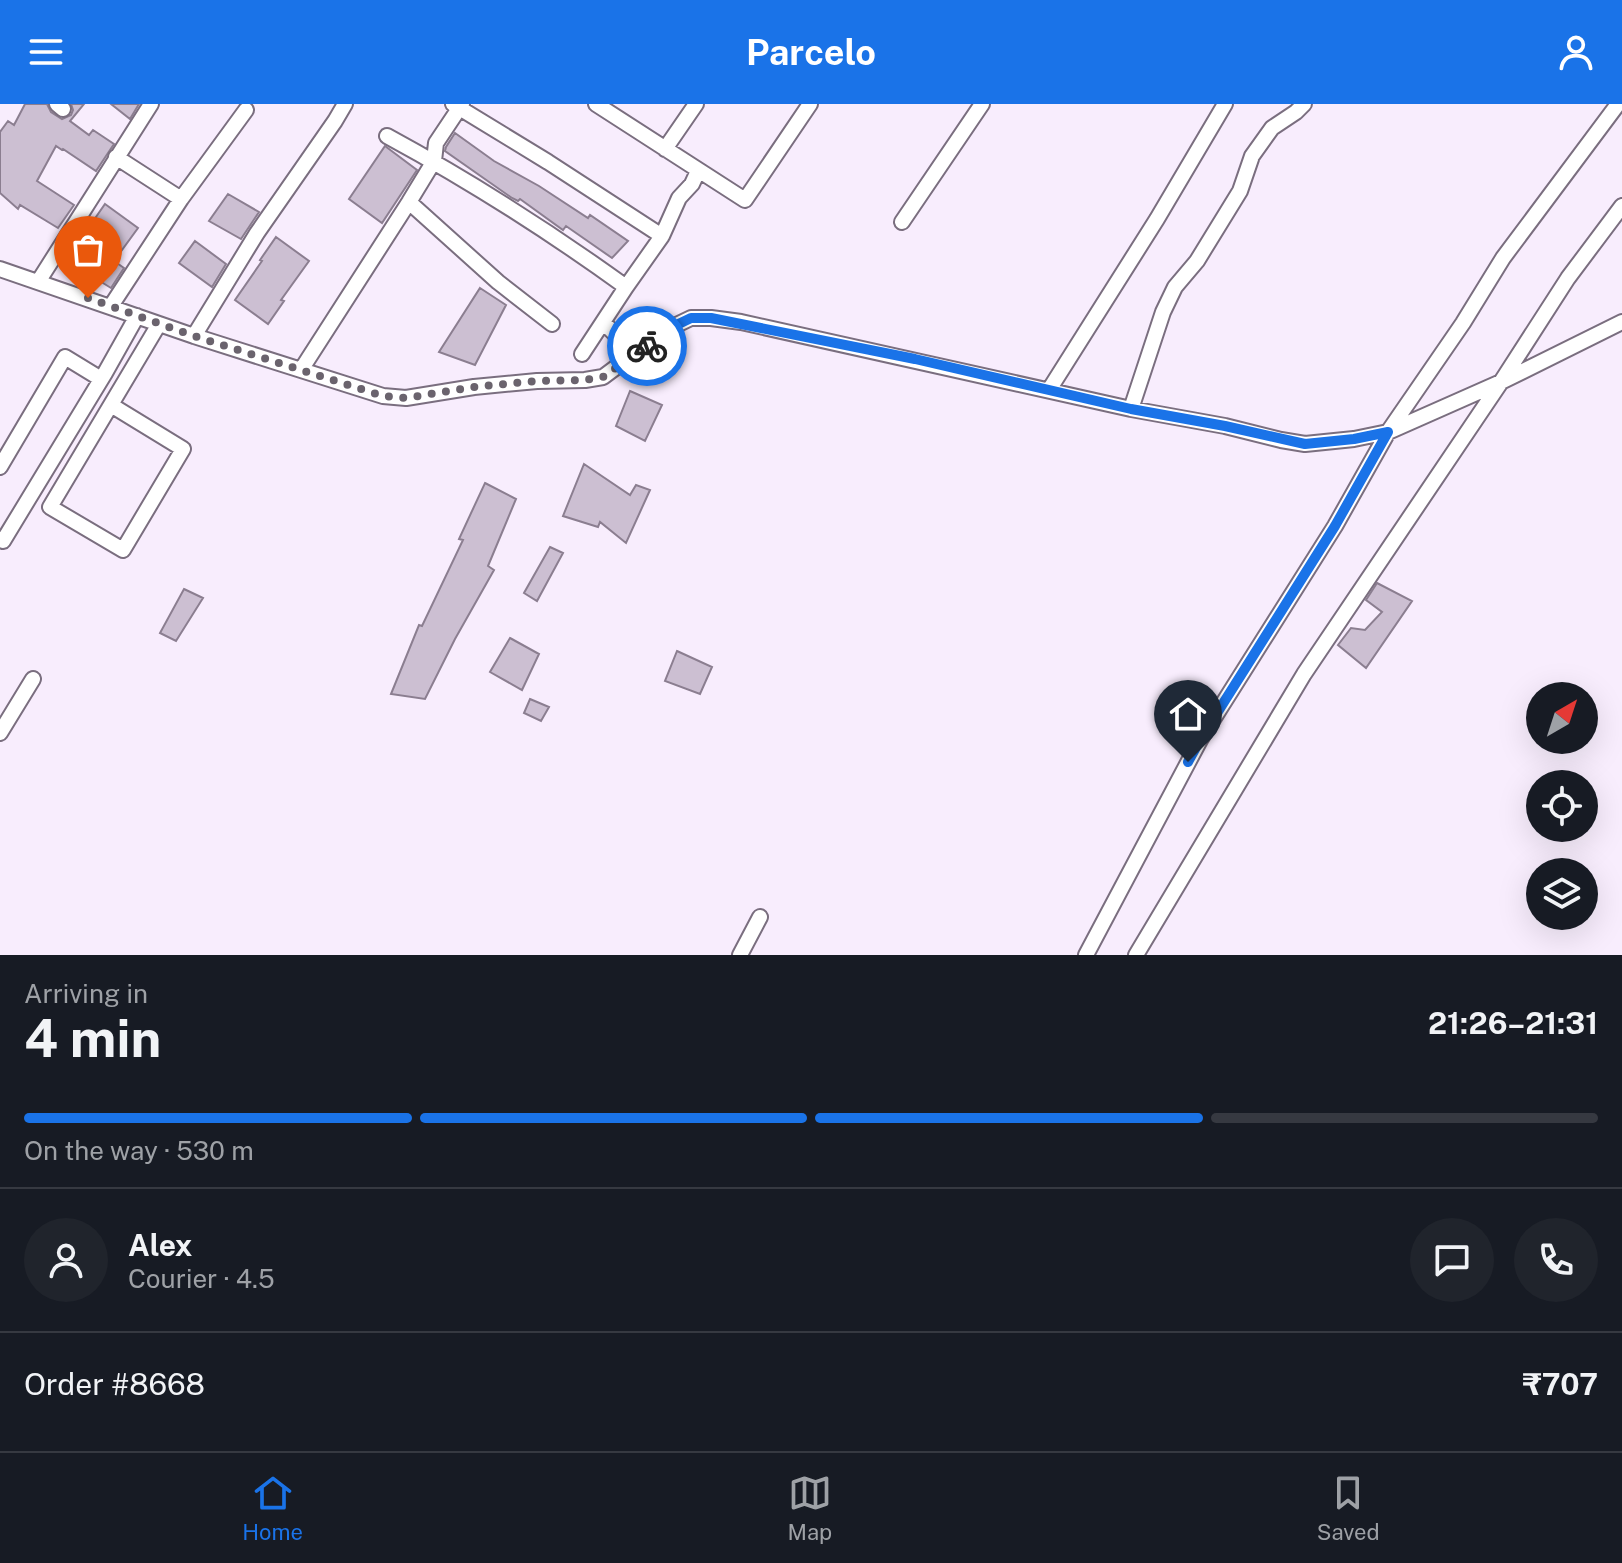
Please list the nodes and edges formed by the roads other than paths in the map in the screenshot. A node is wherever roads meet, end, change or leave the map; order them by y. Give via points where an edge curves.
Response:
1 (151, 104) edge
2 (345, 104) edge
3 (596, 104) edge
4 (696, 104) edge
5 (810, 104) edge
6 (982, 104) edge
7 (1225, 104) edge
8 (1304, 104) edge
9 (1618, 104) edge
10 (458, 106) edge
11 (615, 108) edge
12 (246, 110) dead end
13 (387, 136) dead end
14 (665, 149) junction
15 (116, 157) junction
16 (434, 161) junction
17 (698, 171) junction
18 (181, 199) junction
19 (409, 202) junction
20 (1622, 206) edge
21 (902, 222) dead end
22 (662, 236) junction
23 (0, 269) edge
24 (38, 282) junction
25 (626, 287) junction
26 (111, 306) junction
27 (137, 316) junction
28 (603, 322) junction
29 (1622, 322) edge
30 (159, 324) junction
31 (552, 324) dead end
32 (194, 336) junction
33 (582, 354) dead end
34 (635, 354) junction
35 (301, 370) junction
36 (101, 379) junction
37 (1501, 382) junction
38 (1049, 390) junction
39 (111, 405) junction
40 (1131, 409) junction
41 (1388, 432) junction
42 (0, 467) edge
43 (0, 539) edge
44 (33, 679) dead end
45 (0, 733) edge
46 (760, 917) dead end
47 (740, 955) edge
48 (1086, 955) edge
49 (1136, 955) edge

1 - 15 street
2 - 32 street
3 - 11 street
4 - 14 street
5 - 17 street via 745,200
6 - 21 street
7 - 38 street
8 - 40 street via 1272,128 1252,156 1240,191 1175,287
9 - 41 street via 1503,258
10 - 16 street via 436,143
10 - 22 street
11 - 14 street
12 - 18 street
13 - 16 street
14 - 17 street
15 - 18 street
15 - 24 street
16 - 19 street
16 - 25 street
17 - 22 street
18 - 26 street
19 - 31 street
19 - 35 street
20 - 37 street
22 - 25 street
23 - 24 street
24 - 26 street
25 - 28 street
26 - 27 street
27 - 30 street
27 - 36 street
28 - 33 street
28 - 34 street
29 - 37 street
30 - 32 street
30 - 39 street
32 - 35 street
34 - 35 street via 603,377 406,398
34 - 38 street via 691,318 711,318
36 - 42 street via 65,357
36 - 43 street
37 - 41 street
37 - 49 street via 1304,674
38 - 40 street
39 - 39 street via 50,507 123,550 183,449
40 - 41 street via 1305,444
41 - 48 street via 1200,740
44 - 45 street
46 - 47 street

